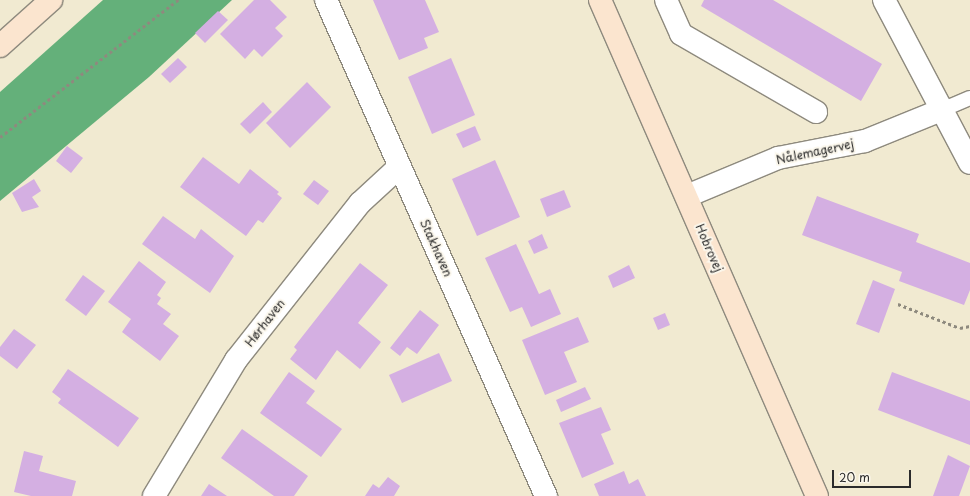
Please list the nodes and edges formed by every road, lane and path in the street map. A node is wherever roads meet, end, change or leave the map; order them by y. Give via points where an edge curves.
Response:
1 (51, 0) edge
2 (178, 0) edge
3 (326, 0) edge
4 (600, 0) edge
5 (666, 0) edge
6 (884, 0) edge
7 (0, 46) edge
8 (970, 98) edge
9 (944, 109) junction
10 (816, 112) dead end
11 (0, 137) edge
12 (970, 163) edge
13 (399, 167) junction
14 (687, 196) junction
15 (898, 304) dead end
16 (970, 326) edge
17 (154, 496) edge
18 (546, 496) edge
19 (817, 496) edge

1 - 7 main road
2 - 11 path
3 - 13 street, Stakhaven
4 - 14 main road, Hobrovej
5 - 10 street via 680,34
6 - 9 street
8 - 9 lane, Nålemagervej
9 - 12 street
9 - 14 street, Nålemagervej via 865,141 778,158
13 - 17 street, Hørhaven via 360,203 236,360
13 - 18 street, Stakhaven
14 - 19 main road, Hobrovej
15 - 16 path via 960,328

